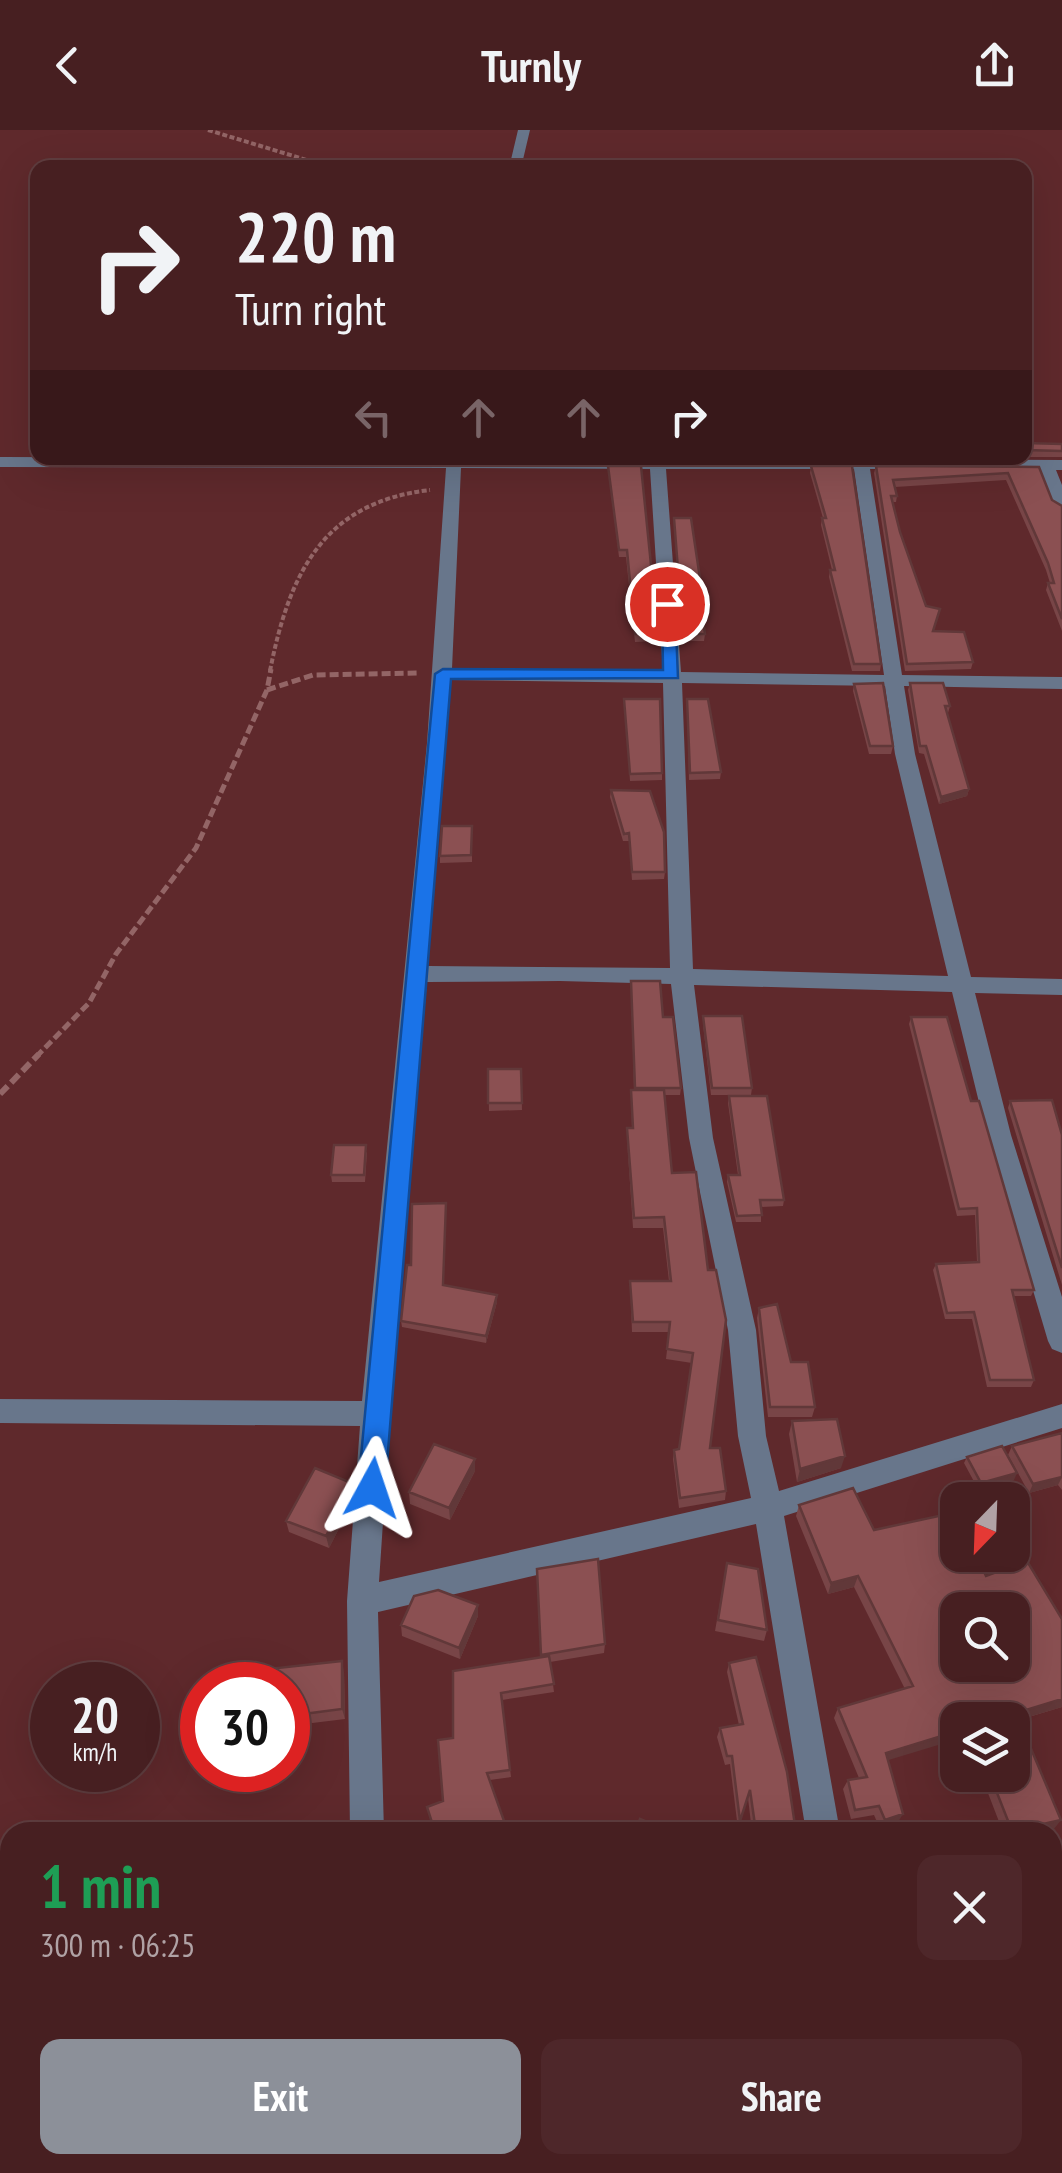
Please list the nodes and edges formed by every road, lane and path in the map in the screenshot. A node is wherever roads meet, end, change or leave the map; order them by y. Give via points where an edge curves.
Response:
1 (208, 130) edge
2 (524, 130) edge
3 (307, 160) edge
4 (517, 160) edge
5 (0, 462) edge
6 (30, 462) edge
7 (454, 465) edge
8 (658, 465) edge
9 (861, 465) edge
10 (1054, 465) edge
11 (456, 487) junction
12 (1062, 506) edge
13 (443, 674) junction
14 (672, 675) junction
15 (893, 680) junction
16 (1062, 683) edge
17 (266, 690) junction
18 (416, 974) junction
19 (682, 977) junction
20 (963, 986) junction
21 (1062, 987) edge
22 (0, 1094) edge
23 (1062, 1341) edge
24 (0, 1411) edge
25 (378, 1414) junction
26 (1062, 1416) edge
27 (768, 1508) junction
28 (362, 1601) junction
29 (367, 1822) edge
30 (821, 1822) edge

1 - 3 path
2 - 4 street
5 - 6 street
7 - 11 street
8 - 14 street
9 - 15 street
10 - 12 street
11 - 13 street
11 - 17 path via 387,496 343,521 298,573
13 - 14 street
13 - 17 path via 313,676
13 - 18 street
14 - 15 street
14 - 19 street
15 - 16 street
15 - 20 street
17 - 22 path via 196,848 169,890 116,954 89,1003
18 - 19 street
18 - 25 street
19 - 20 street
19 - 27 street via 701,1138 742,1330 752,1436
20 - 21 street
20 - 23 street via 999,1134
24 - 25 street
25 - 28 street
26 - 27 street
27 - 28 street
27 - 30 street
28 - 29 street

